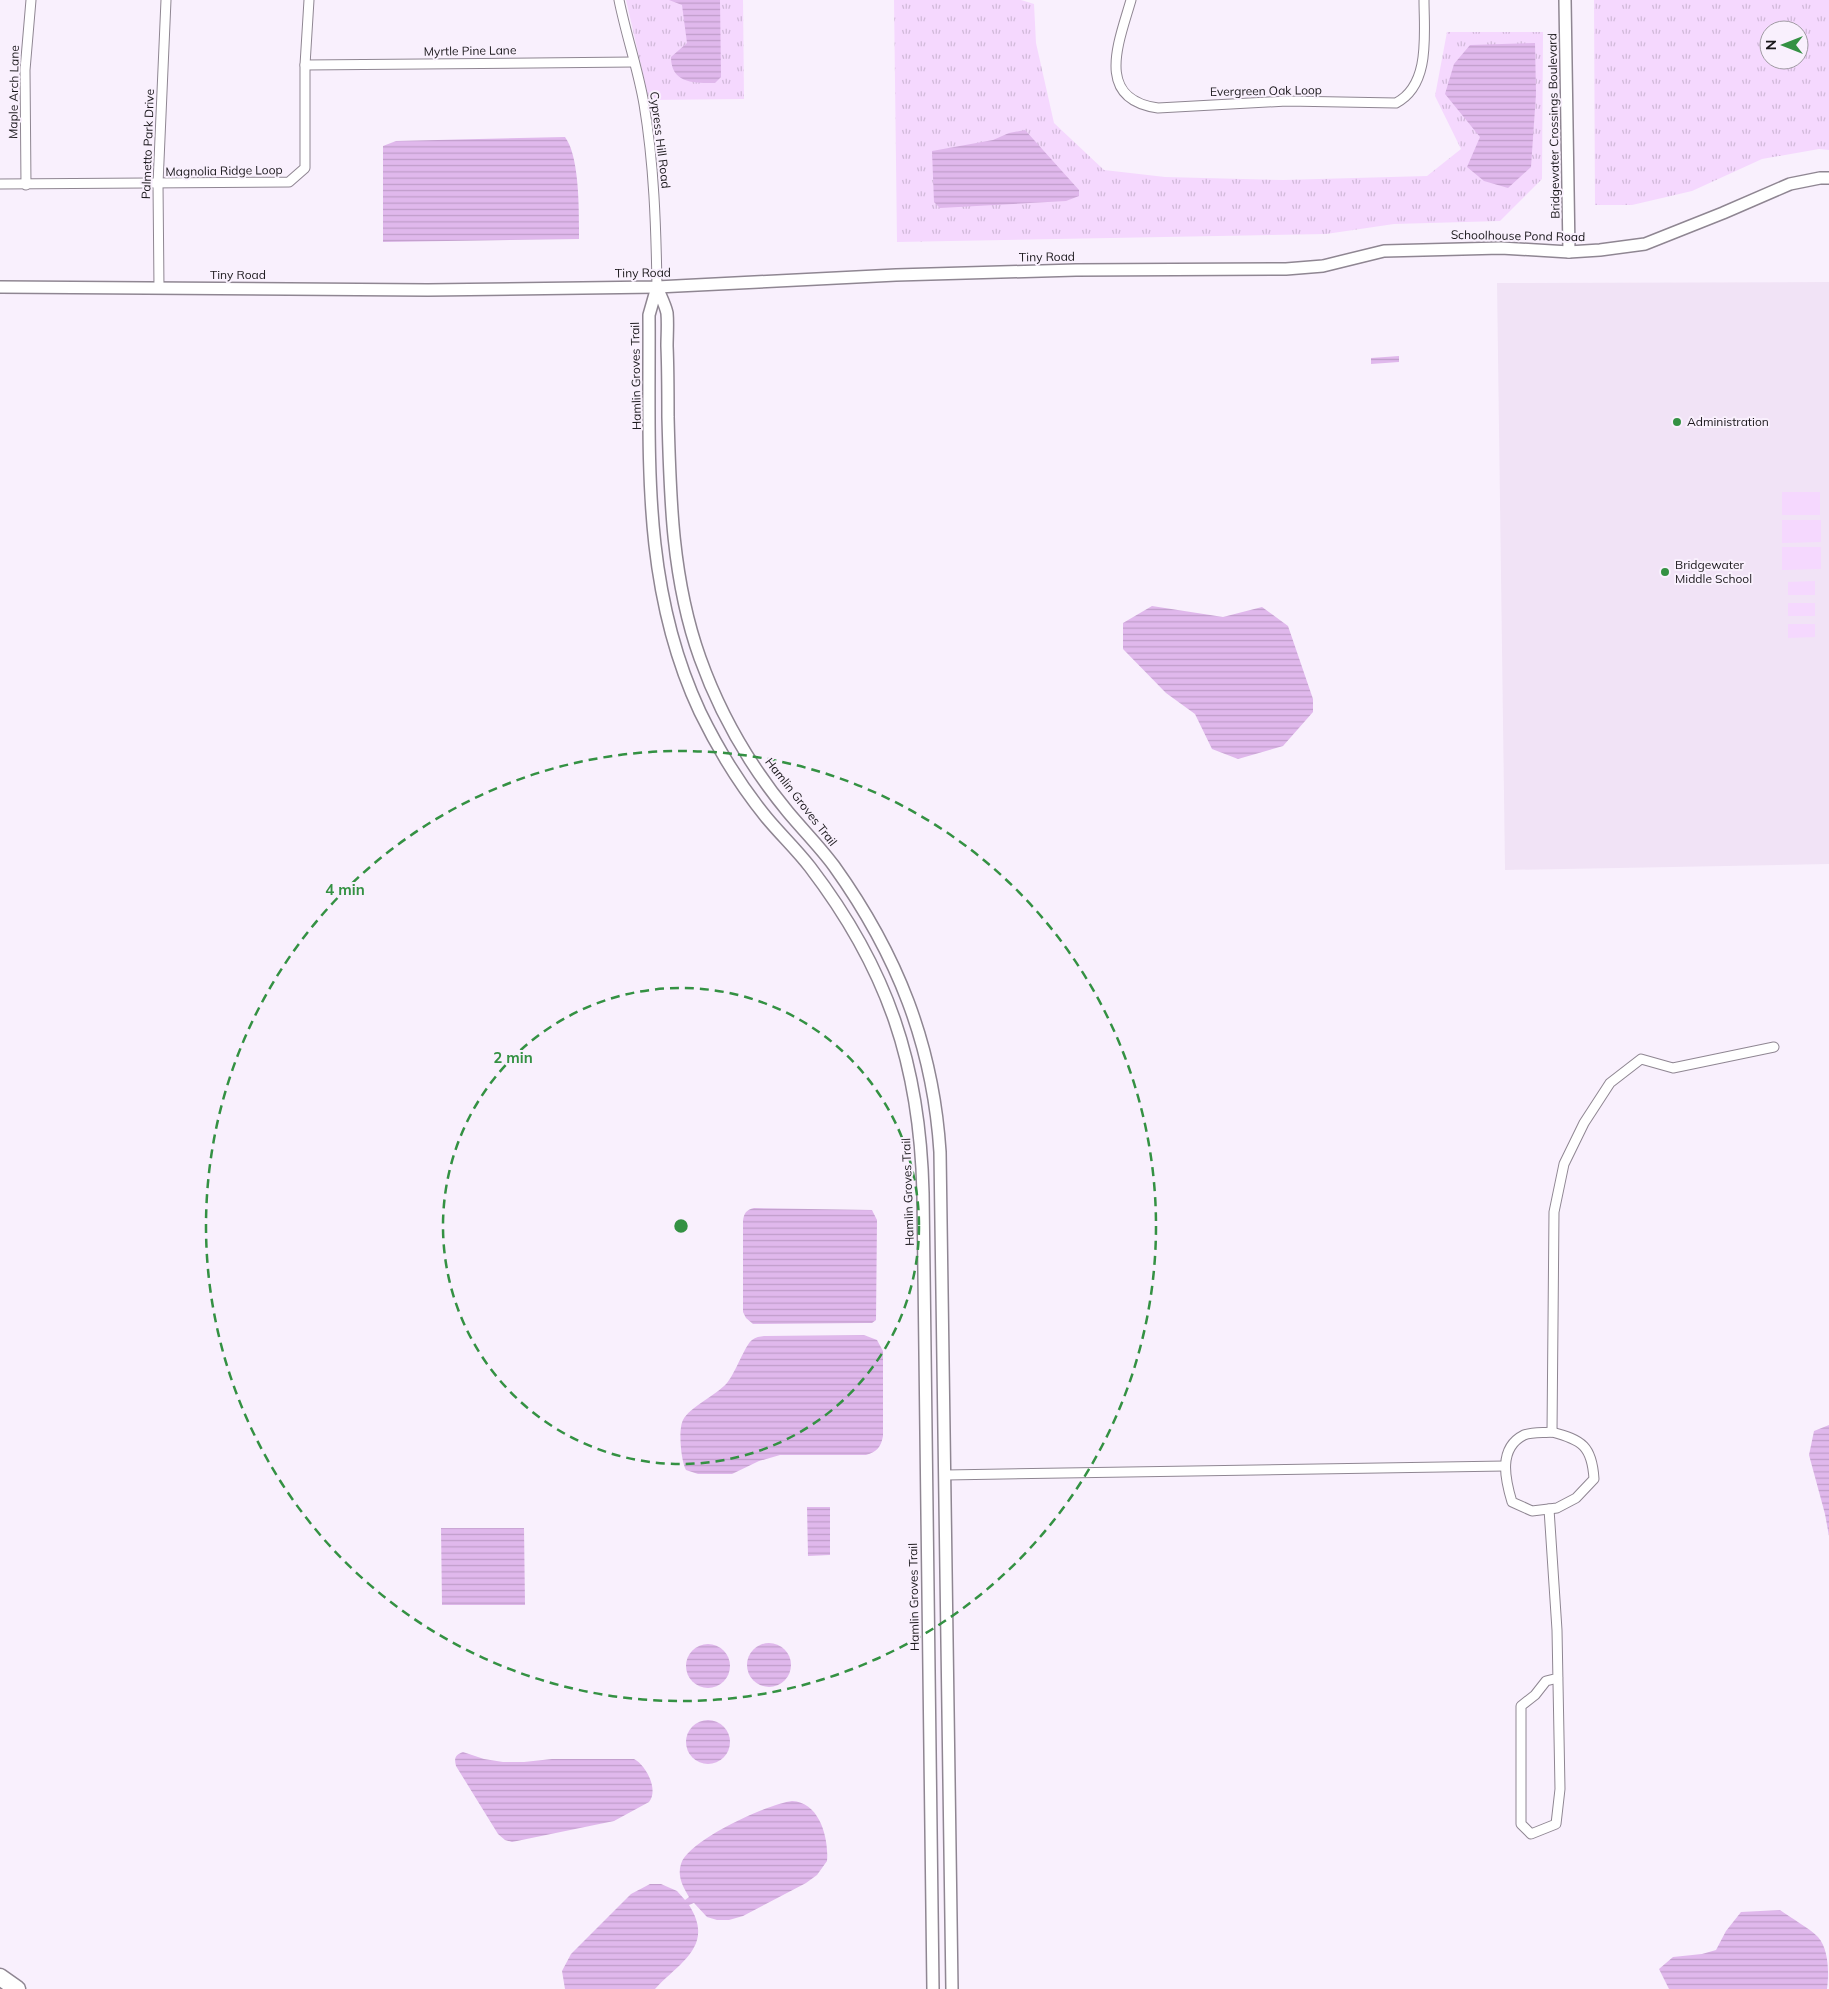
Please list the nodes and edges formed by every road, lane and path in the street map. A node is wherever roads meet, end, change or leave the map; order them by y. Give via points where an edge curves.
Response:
1 (31, 0) edge
2 (166, 0) edge
3 (309, 0) edge
4 (619, 0) edge
5 (1131, 0) edge
6 (1424, 0) edge
7 (1565, 0) edge
8 (634, 62) junction
9 (306, 65) junction
10 (1829, 178) edge
11 (0, 184) edge
12 (158, 184) junction
13 (26, 185) junction
14 (1569, 252) junction
15 (1286, 269) joint
16 (658, 286) junction
17 (0, 287) edge
18 (159, 288) junction
19 (1774, 1047) dead end
20 (940, 1152) junction
21 (922, 1153) junction
22 (1552, 1432) junction
23 (1505, 1466) junction
24 (927, 1475) junction
25 (946, 1475) junction
26 (1549, 1509) junction
27 (1558, 1678) junction
28 (0, 1977) edge
29 (16, 1989) edge
30 (933, 1989) edge
31 (952, 1989) edge

1 - 13 street, Maple Arch Lane via 25,70
2 - 12 street, Palmetto Park Drive
3 - 9 street, Magnolia Ridge Loop
4 - 8 street, Cypress Hill Road
5 - 6 street, Evergreen Oak Loop via 1116,52 1116,74 1120,85 1136,102 1158,108 1287,102 1396,103 1406,98 1417,83 1422,54
7 - 14 street, Bridgewater Crossings Boulevard
8 - 9 street, Myrtle Pine Lane
8 - 16 street, Cypress Hill Road via 651,155
9 - 12 street, Magnolia Ridge Loop via 305,168 289,182
10 - 14 street, Schoolhouse Pond Road via 1790,184 1645,244
11 - 13 street, Magnolia Ridge Loop
12 - 13 street, Magnolia Ridge Loop
12 - 18 street, Palmetto Park Drive
14 - 15 street, Schoolhouse Pond Road via 1501,248 1401,250 1364,255 1324,266
15 - 16 street, Tiny Road via 1076,270
16 - 18 street, Tiny Road via 428,290
16 - 20 street, Hamlin Groves Trail via 667,314 669,470 674,550 684,603 700,657 721,708 746,753 779,800 832,863 891,958 924,1048 935,1101
16 - 21 street, Hamlin Groves Trail via 649,315 651,515 660,584 679,658 701,713 742,785 824,887 872,963 892,1010 908,1062 919,1116
17 - 18 street, Tiny Road
19 - 22 street via 1673,1068 1641,1059 1610,1083 1584,1123 1564,1164 1554,1212
20 - 21 street
20 - 25 street, Hamlin Groves Trail
21 - 24 street, Hamlin Groves Trail
22 - 23 street via 1525,1435 1510,1446
22 - 26 street via 1571,1437 1587,1448 1594,1463 1594,1479 1576,1498
23 - 25 street
23 - 26 street via 1512,1502 1532,1511
24 - 25 street
24 - 30 street, Hamlin Groves Trail
25 - 31 street, Hamlin Groves Trail
26 - 27 street
27 - 27 street via 1560,1789 1556,1824 1531,1834 1521,1824 1521,1706 1546,1681
28 - 29 highway

